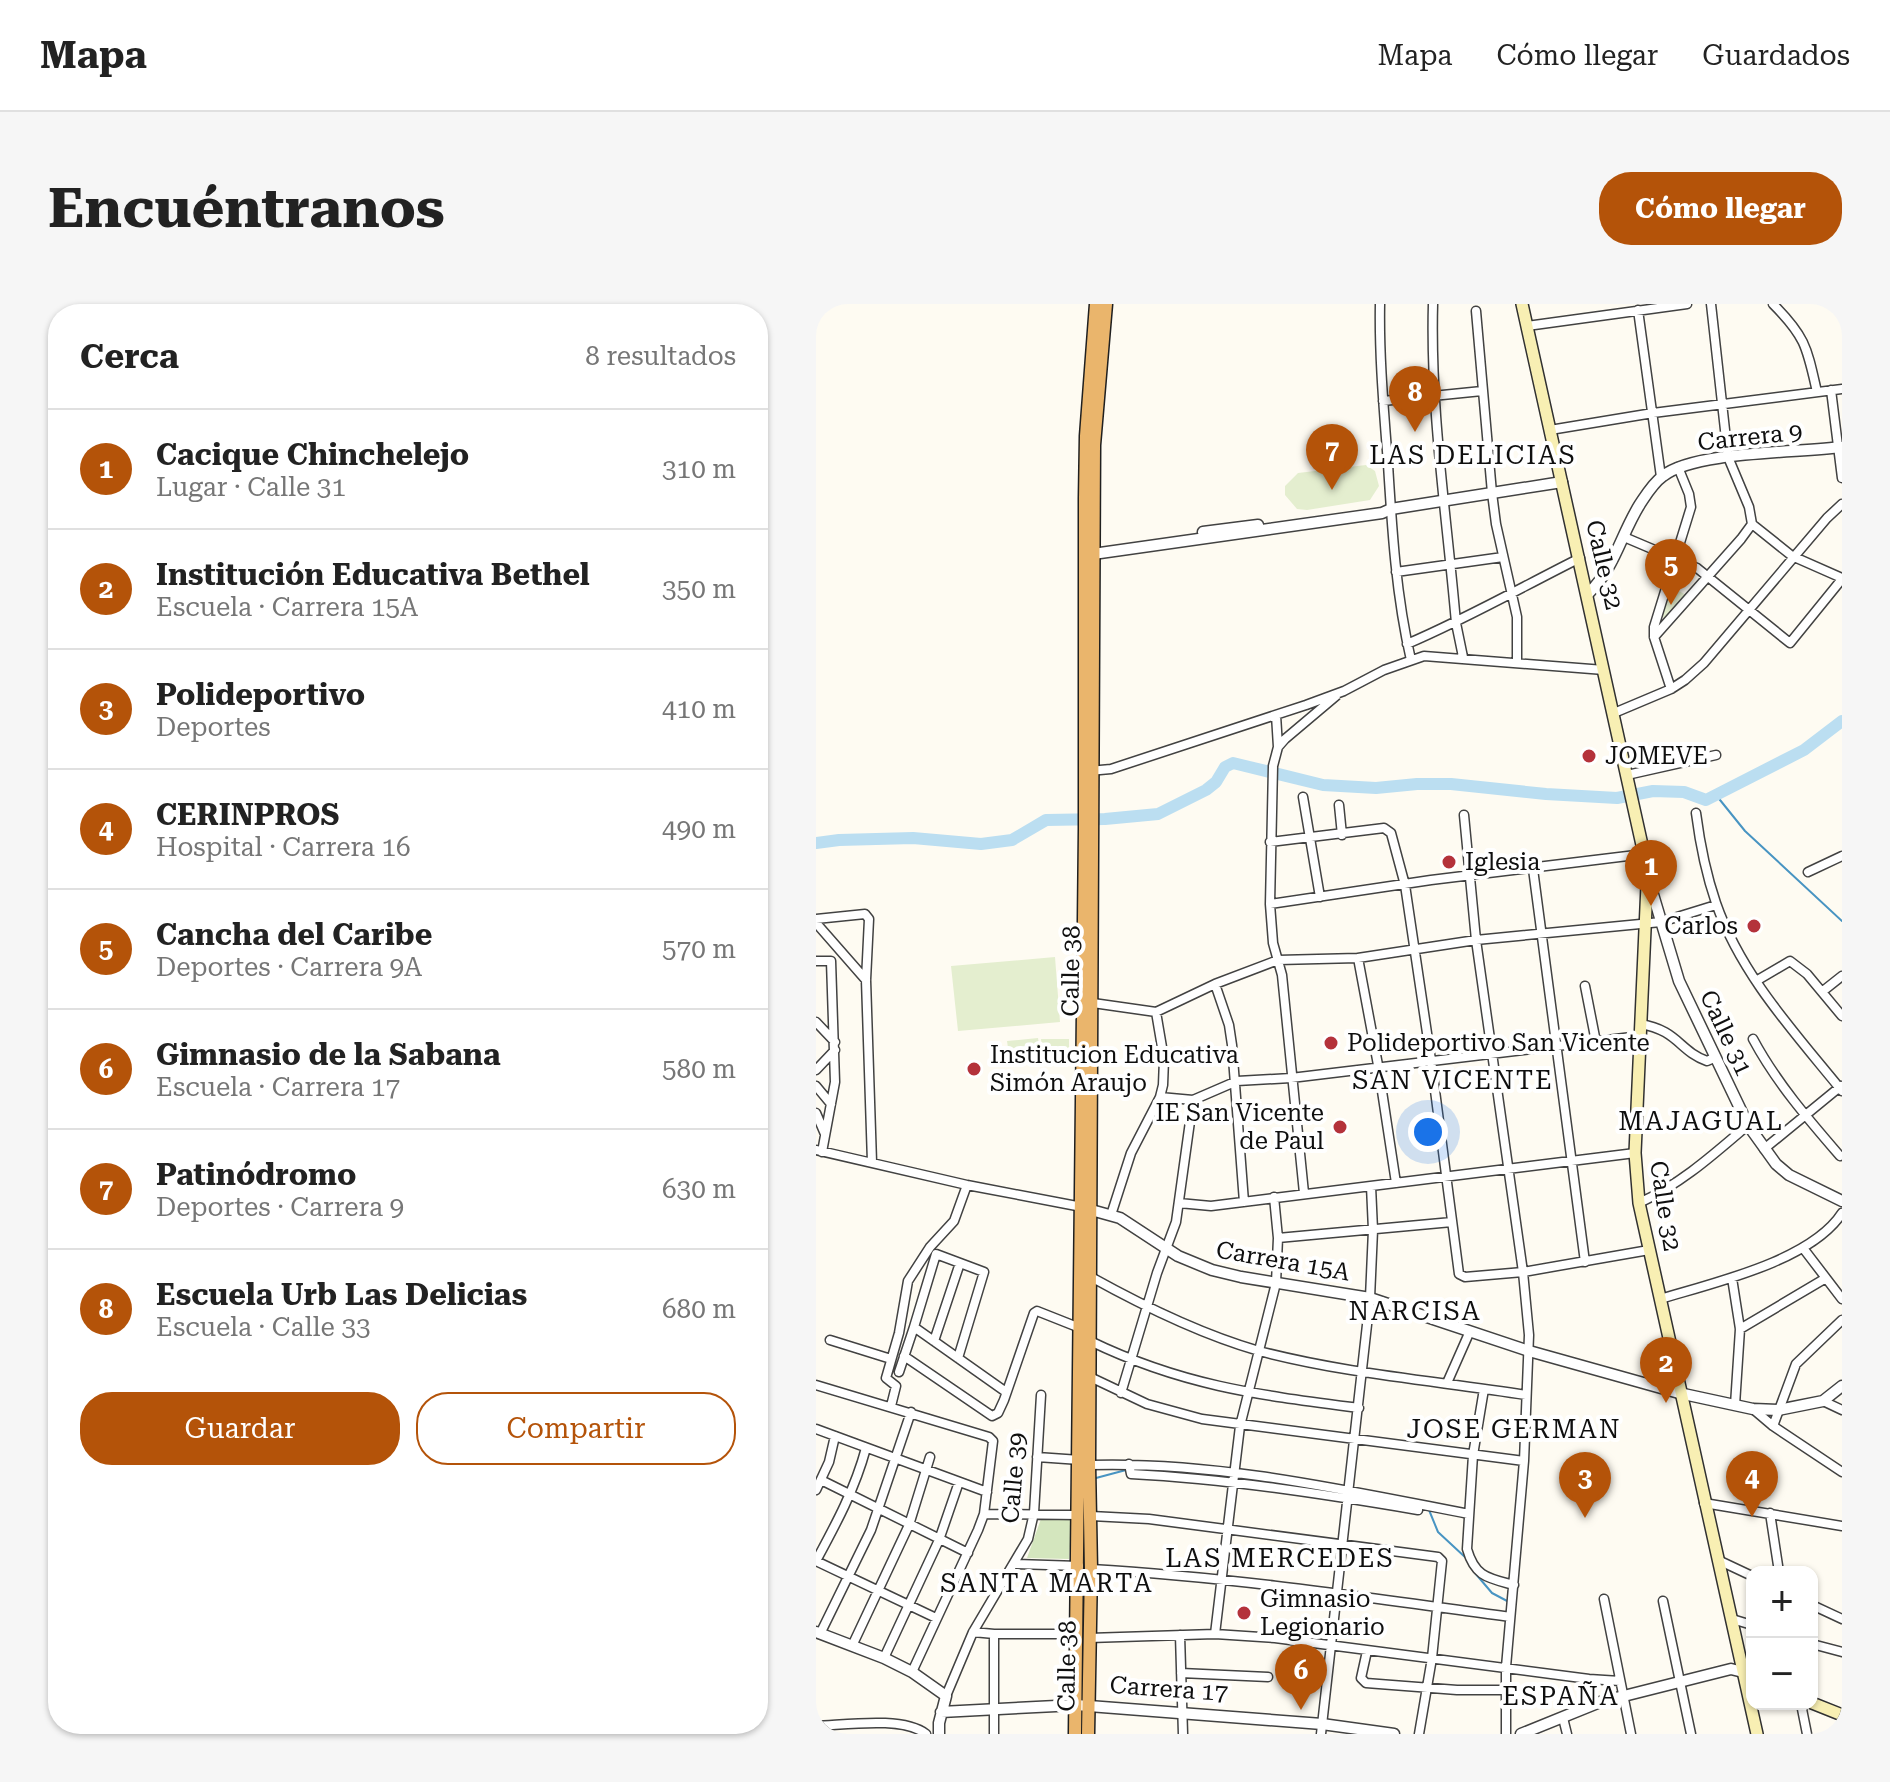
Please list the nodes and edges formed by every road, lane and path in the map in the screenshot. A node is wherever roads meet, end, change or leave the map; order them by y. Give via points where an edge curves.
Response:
1 (1096, 304) edge
2 (1106, 304) edge
3 (1380, 304) edge
4 (1433, 304) edge
5 (1522, 304) edge
6 (1687, 304) edge
7 (1711, 304) edge
8 (1773, 304) edge
9 (1658, 306) edge
10 (1624, 308) edge
11 (1638, 310) junction
12 (1476, 311) dead end
13 (1527, 326) junction
14 (1842, 389) edge
15 (1831, 390) junction
16 (1482, 391) junction
17 (1815, 392) junction
18 (1435, 394) junction
19 (1383, 401) junction
20 (1722, 405) junction
21 (1653, 413) junction
22 (1550, 430) junction
23 (1840, 448) edge
24 (1728, 457) junction
25 (1678, 467) junction
26 (1661, 477) junction
27 (1842, 478) edge
28 (1562, 482) junction
29 (1492, 493) junction
30 (1444, 500) junction
31 (1841, 505) edge
32 (1391, 509) junction
33 (1752, 524) junction
34 (1624, 537) junction
35 (1090, 551) junction
36 (1792, 556) junction
37 (1503, 557) junction
38 (1580, 558) junction
39 (1674, 558) junction
40 (1451, 565) junction
41 (1396, 572) junction
42 (1709, 575) junction
43 (1842, 579) edge
44 (1512, 592) junction
45 (1588, 594) junction
46 (1749, 609) junction
47 (1456, 623) junction
48 (1654, 637) junction
49 (1407, 644) junction
50 (1463, 657) junction
51 (1411, 660) junction
52 (1517, 662) junction
53 (1604, 670) junction
54 (1671, 689) junction
55 (1344, 691) junction
56 (1614, 713) junction
57 (1276, 715) junction
58 (1278, 747) junction
59 (1716, 755) dead end
60 (1089, 771) junction
61 (1628, 781) junction
62 (1303, 797) dead end
63 (1339, 805) dead end
64 (1696, 813) dead end
65 (1464, 815) dead end
66 (1090, 829) junction
67 (1342, 835) junction
68 (1309, 839) junction
69 (1270, 842) junction
70 (1644, 854) junction
71 (1842, 856) edge
72 (1533, 869) junction
73 (1808, 872) dead end
74 (1469, 876) junction
75 (1405, 885) junction
76 (1647, 885) junction
77 (1320, 897) junction
78 (1270, 904) junction
79 (1716, 905) junction
80 (816, 921) edge
81 (1661, 922) junction
82 (1645, 923) junction
83 (1541, 934) junction
84 (1476, 940) junction
85 (1413, 949) junction
86 (1358, 958) junction
87 (1278, 960) junction
88 (816, 961) edge
89 (1842, 976) edge
90 (866, 980) junction
91 (1756, 981) junction
92 (1215, 984) junction
93 (1585, 986) dead end
94 (1823, 991) junction
95 (1093, 1003) junction
96 (1156, 1012) junction
97 (1842, 1016) edge
98 (816, 1022) edge
99 (1640, 1030) junction
100 (1753, 1039) dead end
101 (1596, 1042) junction
102 (835, 1046) junction
103 (1556, 1047) junction
104 (1493, 1055) junction
105 (1714, 1058) junction
106 (1431, 1060) junction
107 (1378, 1065) junction
108 (816, 1070) edge
109 (1291, 1078) junction
110 (1237, 1081) junction
111 (816, 1086) edge
112 (1841, 1088) edge
113 (1160, 1097) junction
114 (1193, 1100) junction
115 (831, 1104) junction
116 (816, 1113) edge
117 (1805, 1115) junction
118 (1748, 1125) junction
119 (825, 1135) junction
120 (1764, 1149) junction
121 (819, 1151) edge
122 (1635, 1153) junction
123 (1840, 1156) edge
124 (1571, 1160) junction
125 (872, 1162) junction
126 (1508, 1167) junction
127 (1446, 1176) junction
128 (1396, 1183) junction
129 (967, 1185) junction
130 (1371, 1186) junction
131 (1304, 1193) junction
132 (1274, 1197) junction
133 (1842, 1201) edge
134 (1244, 1202) junction
135 (1179, 1203) junction
136 (1639, 1203) junction
137 (1087, 1208) junction
138 (1842, 1213) edge
139 (1111, 1215) junction
140 (1452, 1222) junction
141 (1373, 1230) junction
142 (1278, 1238) junction
143 (1803, 1248) junction
144 (1166, 1249) junction
145 (1649, 1250) junction
146 (1585, 1262) junction
147 (960, 1263) junction
148 (1523, 1272) junction
149 (1091, 1277) junction
150 (1732, 1278) junction
151 (1826, 1278) junction
152 (1276, 1283) junction
153 (1370, 1298) junction
154 (1660, 1299) junction
155 (1842, 1299) edge
156 (1147, 1308) junction
157 (1842, 1320) edge
158 (914, 1327) junction
159 (1080, 1328) junction
160 (1740, 1329) junction
161 (1470, 1331) junction
162 (830, 1340) dead end
163 (934, 1341) junction
164 (1090, 1341) junction
165 (1260, 1351) junction
166 (1529, 1351) junction
167 (904, 1356) junction
168 (958, 1358) junction
169 (891, 1359) junction
170 (1131, 1361) junction
171 (899, 1372) dead end
172 (1362, 1373) junction
173 (1090, 1377) junction
174 (1447, 1383) junction
175 (816, 1385) edge
176 (1842, 1386) edge
177 (1484, 1389) junction
178 (1006, 1392) junction
179 (1121, 1393) junction
180 (1248, 1393) junction
181 (1679, 1393) junction
182 (1041, 1395) dead end
183 (1526, 1395) junction
184 (1823, 1401) junction
185 (1735, 1405) junction
186 (891, 1406) junction
187 (1359, 1408) junction
188 (1753, 1409) junction
189 (1778, 1410) junction
190 (1842, 1410) edge
191 (911, 1412) junction
192 (1240, 1426) junction
193 (1773, 1426) junction
194 (816, 1429) edge
195 (835, 1436) junction
196 (1355, 1438) junction
197 (866, 1448) junction
198 (1473, 1455) junction
199 (930, 1457) dead end
200 (1037, 1457) junction
201 (896, 1459) junction
202 (1524, 1461) junction
203 (1084, 1462) junction
204 (928, 1469) junction
205 (1842, 1472) edge
206 (1232, 1478) junction
207 (821, 1480) junction
208 (959, 1482) junction
209 (816, 1490) edge
210 (987, 1492) junction
211 (851, 1494) junction
212 (1347, 1494) junction
213 (1704, 1503) junction
214 (879, 1509) junction
215 (1418, 1510) dead end
216 (1034, 1513) junction
217 (1770, 1513) junction
218 (984, 1514) junction
219 (1469, 1514) junction
220 (1085, 1515) junction
221 (909, 1525) junction
222 (1842, 1526) edge
223 (1228, 1529) junction
224 (939, 1540) junction
225 (1342, 1543) junction
226 (968, 1553) junction
227 (1717, 1559) junction
228 (816, 1561) edge
229 (1016, 1564) junction
230 (1778, 1566) edge
231 (1085, 1568) junction
232 (1746, 1573) edge
233 (849, 1576) junction
234 (1221, 1581) junction
235 (1514, 1585) junction
236 (878, 1590) junction
237 (1336, 1594) junction
238 (1604, 1599) dead end
239 (1663, 1601) dead end
240 (908, 1604) junction
241 (1437, 1607) junction
242 (1818, 1608) edge
243 (1510, 1617) junction
244 (936, 1618) junction
245 (1732, 1619) junction
246 (1842, 1619) edge
247 (1746, 1623) edge
248 (973, 1632) junction
249 (818, 1633) edge
250 (994, 1634) junction
251 (1215, 1634) junction
252 (1180, 1635) junction
253 (1083, 1636) junction
254 (852, 1646) junction
255 (1330, 1646) junction
256 (1818, 1646) edge
257 (1367, 1651) junction
258 (1842, 1652) edge
259 (884, 1658) junction
260 (1432, 1658) junction
261 (1506, 1667) junction
262 (1746, 1667) edge
263 (912, 1672) junction
264 (1181, 1673) junction
265 (1746, 1673) edge
266 (1268, 1677) dead end
267 (1620, 1681) junction
268 (1678, 1681) junction
269 (1427, 1688) junction
270 (1505, 1690) junction
271 (946, 1696) junction
272 (1623, 1696) junction
273 (1082, 1705) junction
274 (1818, 1705) edge
275 (993, 1708) junction
276 (1753, 1710) edge
277 (1802, 1710) edge
278 (1182, 1711) junction
279 (941, 1712) junction
280 (1842, 1715) edge
281 (1563, 1718) junction
282 (816, 1726) edge
283 (1321, 1729) edge
284 (926, 1734) edge
285 (939, 1734) edge
286 (994, 1734) edge
287 (1075, 1734) edge
288 (1088, 1734) edge
289 (1183, 1734) edge
290 (1394, 1734) edge
291 (1419, 1734) edge
292 (1506, 1734) edge
293 (1521, 1734) edge
294 (1567, 1734) edge
295 (1631, 1734) edge
296 (1691, 1734) edge
297 (1757, 1734) edge
298 (1807, 1734) edge

1 - 35 highway, Calle 38 via 1086,436
2 - 35 highway, Calle 38
3 - 19 street
4 - 18 street
5 - 13 main road, Calle 32
6 - 9 street
7 - 20 street
8 - 17 street via 1801,334
9 - 11 street
10 - 11 street
10 - 13 street
11 - 21 street
12 - 16 street
13 - 22 main road, Calle 32
14 - 15 street
15 - 17 street
15 - 23 street
16 - 18 street
16 - 29 street
17 - 20 street
18 - 19 street
18 - 30 street
19 - 32 street
20 - 21 street
20 - 24 street
21 - 22 street
21 - 26 street
22 - 28 main road, Calle 32
23 - 24 street, Carrera 9
23 - 27 street
24 - 25 street, Carrera 9
24 - 33 street
25 - 26 street, Carrera 9
25 - 39 street via 1691,507
26 - 34 street, Carrera 9
28 - 29 street
28 - 38 main road, Calle 32
29 - 30 street
29 - 37 street
30 - 32 street
30 - 40 street
31 - 36 street
32 - 35 street
32 - 41 street
33 - 36 street
33 - 42 street
34 - 39 street
34 - 45 street, Carrera 9 via 1607,573
35 - 60 highway, Calle 38
36 - 43 street
36 - 46 street
37 - 40 street
37 - 44 street
38 - 44 street
38 - 45 main road, Calle 32
39 - 42 street
39 - 48 street
40 - 41 street
40 - 47 street
41 - 49 street
42 - 46 street
42 - 48 street
43 - 46 street via 1790,643
44 - 47 street
44 - 52 street
45 - 53 main road, Calle 32
46 - 54 street via 1704,663
47 - 49 street
47 - 50 street
48 - 54 street
49 - 51 street
50 - 51 street
50 - 52 street
51 - 55 street
52 - 53 street
53 - 56 main road, Calle 32
54 - 56 street
55 - 57 street
55 - 58 street
56 - 61 main road, Calle 32
57 - 58 street
57 - 60 street via 1111,769
58 - 69 street
59 - 61 street
60 - 66 highway, Calle 38
61 - 70 main road, Calle 32
62 - 68 street
63 - 67 street
64 - 79 street
65 - 74 street
66 - 95 highway, Calle 38
66 - 137 highway, Calle 38
67 - 68 street
67 - 75 street via 1388,830
68 - 69 street
68 - 77 street
69 - 78 street
70 - 72 street
70 - 76 main road, Calle 32
71 - 73 street
72 - 74 street
72 - 83 street
74 - 75 street
74 - 84 street
75 - 77 street
75 - 85 street
76 - 81 street, Calle 31
76 - 82 main road, Calle 32
77 - 78 street
78 - 87 street
79 - 81 street
79 - 91 street
80 - 90 street
80 - 90 street via 868,916
81 - 82 street
81 - 105 street, Calle 31 via 1679,981
82 - 83 street
82 - 99 main road, Calle 32
83 - 84 street
83 - 103 street
84 - 85 street
84 - 104 street
85 - 86 street
85 - 106 street
86 - 87 street
86 - 107 street
87 - 92 street
87 - 109 street
88 - 102 street via 831,961
89 - 94 street
90 - 125 street
91 - 94 street via 1790,961
91 - 112 street
92 - 96 street
92 - 110 street via 1229,1025
93 - 101 street
94 - 97 street
95 - 96 street
95 - 137 highway, Calle 38
96 - 113 street via 1165,1073
98 - 102 street
99 - 101 street
99 - 105 street via 1668,1031 1699,1058
99 - 122 main road, Calle 32
100 - 117 street
101 - 103 street
102 - 108 street
102 - 115 street
103 - 104 street
103 - 124 street
104 - 106 street
104 - 126 street
105 - 118 street, Calle 31
106 - 107 street
106 - 127 street
107 - 109 street
107 - 128 street
109 - 110 street
109 - 131 street
110 - 114 street
110 - 134 street
111 - 115 street
112 - 117 street
113 - 114 street
113 - 139 street via 1131,1153
114 - 135 street
115 - 119 street
116 - 119 street
117 - 120 street
117 - 123 street
118 - 120 street, Calle 31
118 - 136 street via 1664,1192
119 - 121 street
120 - 133 street, Calle 31 via 1789,1175
121 - 125 street
122 - 124 street
122 - 136 main road, Calle 32
124 - 126 street
124 - 146 street
125 - 129 street
126 - 127 street
126 - 148 street
127 - 128 street
127 - 140 street
128 - 130 street
129 - 137 street
129 - 169 street via 954,1221 908,1281
130 - 131 street
130 - 141 street
131 - 132 street
132 - 134 street
132 - 142 street
134 - 135 street
135 - 144 street
136 - 145 main road, Calle 32
137 - 139 street, Carrera 15A
137 - 149 highway, Calle 38
137 - 159 highway, Calle 38
138 - 143 street
139 - 144 street, Carrera 15A
140 - 141 street
140 - 148 street via 1461,1277
141 - 142 street
141 - 153 street
142 - 152 street
143 - 150 street
143 - 151 street
144 - 152 street, Carrera 15A via 1212,1270
144 - 156 street
145 - 146 street
145 - 154 main road, Calle 32
146 - 148 street
147 - 158 street via 934,1256
147 - 163 street
147 - 168 street via 986,1274
148 - 166 street
149 - 156 street
149 - 164 highway, Calle 38
150 - 154 street
150 - 160 street
151 - 155 street
151 - 160 street
152 - 153 street, Carrera 15A
152 - 165 street
153 - 161 street, Carrera 15A
153 - 172 street
154 - 181 main road, Calle 32
156 - 165 street
156 - 170 street
157 - 189 street via 1796,1364
158 - 163 street
158 - 167 street
159 - 178 street via 1035,1311
159 - 203 highway, Calle 38
160 - 185 street
161 - 166 street, Carrera 15A
161 - 174 street
162 - 169 street
163 - 168 street
164 - 170 street
164 - 173 highway, Calle 38
165 - 172 street
165 - 180 street
166 - 181 street, Carrera 15A
166 - 183 street
167 - 171 street
167 - 178 street via 992,1416
168 - 178 street
169 - 186 street via 886,1378 896,1386
170 - 179 street
170 - 180 street
172 - 174 street
172 - 187 street
173 - 179 street
173 - 203 highway, Calle 38
174 - 177 street
175 - 186 street
176 - 184 street
177 - 183 street
177 - 198 street
179 - 192 street via 1173,1412
180 - 187 street
180 - 192 street
181 - 185 street, Carrera 15A
181 - 213 main road, Calle 32
182 - 200 street, Calle 39
183 - 202 street
184 - 189 street, Carrera 15A
184 - 190 street
185 - 188 street, Carrera 15A
186 - 191 street
187 - 196 street
188 - 189 street, Carrera 15A
188 - 193 street, Carrera 15A
189 - 193 street
191 - 201 street
191 - 210 street via 993,1441
192 - 196 street
192 - 206 street
193 - 205 street, Carrera 15A
194 - 195 street
195 - 197 street
195 - 207 street
196 - 198 street
196 - 212 street
197 - 201 street
197 - 211 street
198 - 202 street
198 - 219 street
199 - 204 street
200 - 203 street
200 - 216 street, Calle 39
201 - 204 street
201 - 214 street
202 - 235 street
203 - 206 street
203 - 220 highway, Calle 38
204 - 208 street
204 - 221 street
206 - 212 street
206 - 223 street
207 - 209 street
207 - 211 street
208 - 210 street
208 - 224 street
210 - 218 street
211 - 214 street
211 - 228 street
212 - 215 street
212 - 219 street
212 - 225 street
213 - 217 street
213 - 227 main road, Calle 32
214 - 221 street
214 - 233 street
216 - 218 street
216 - 220 street
216 - 229 street, Calle 39
217 - 222 street
217 - 230 street
218 - 226 street
219 - 235 street via 1471,1561 1479,1573
220 - 223 street
220 - 231 highway, Calle 38
221 - 224 street
221 - 236 street
223 - 225 street
223 - 234 street
224 - 226 street
224 - 240 street
225 - 237 street
225 - 241 street via 1441,1559
226 - 244 street
227 - 232 street
227 - 245 main road, Calle 32
228 - 233 street
229 - 231 street
229 - 248 street, Calle 39
231 - 234 street
231 - 253 highway, Calle 38
233 - 236 street
233 - 249 street
234 - 237 street
234 - 251 street
235 - 243 street
236 - 240 street
236 - 254 street
237 - 241 street
237 - 255 street
238 - 267 street
239 - 268 street
240 - 244 street
240 - 259 street
241 - 243 street
241 - 260 street
242 - 246 street
243 - 261 street
244 - 263 street
245 - 247 street
245 - 262 main road, Calle 32
248 - 250 street
248 - 271 street, Calle 39
249 - 254 street
250 - 253 street
250 - 275 street
251 - 252 street
251 - 255 street
252 - 253 street
252 - 264 street
253 - 273 highway, Calle 38
254 - 259 street
255 - 257 street
255 - 283 street
256 - 258 street
257 - 260 street
257 - 269 street via 1363,1681
259 - 263 street
260 - 261 street
260 - 269 street
261 - 267 street
261 - 270 street
263 - 271 street
264 - 266 street
264 - 278 street
265 - 268 street via 1731,1669
267 - 272 street
268 - 272 street
268 - 296 street
269 - 270 street
269 - 291 street
270 - 292 street
271 - 279 street, Calle 39
272 - 281 street
272 - 295 street
273 - 275 street, Carrera 17
273 - 278 street, Carrera 17
273 - 287 highway, Calle 38
273 - 288 highway, Calle 38
274 - 280 main road
275 - 279 street, Carrera 17
275 - 286 street
276 - 297 main road, Calle 32
277 - 298 street
278 - 283 street, Carrera 17
278 - 289 street
279 - 285 street, Calle 39
281 - 293 street
281 - 294 street
282 - 284 street via 902,1725
283 - 290 street, Carrera 17

